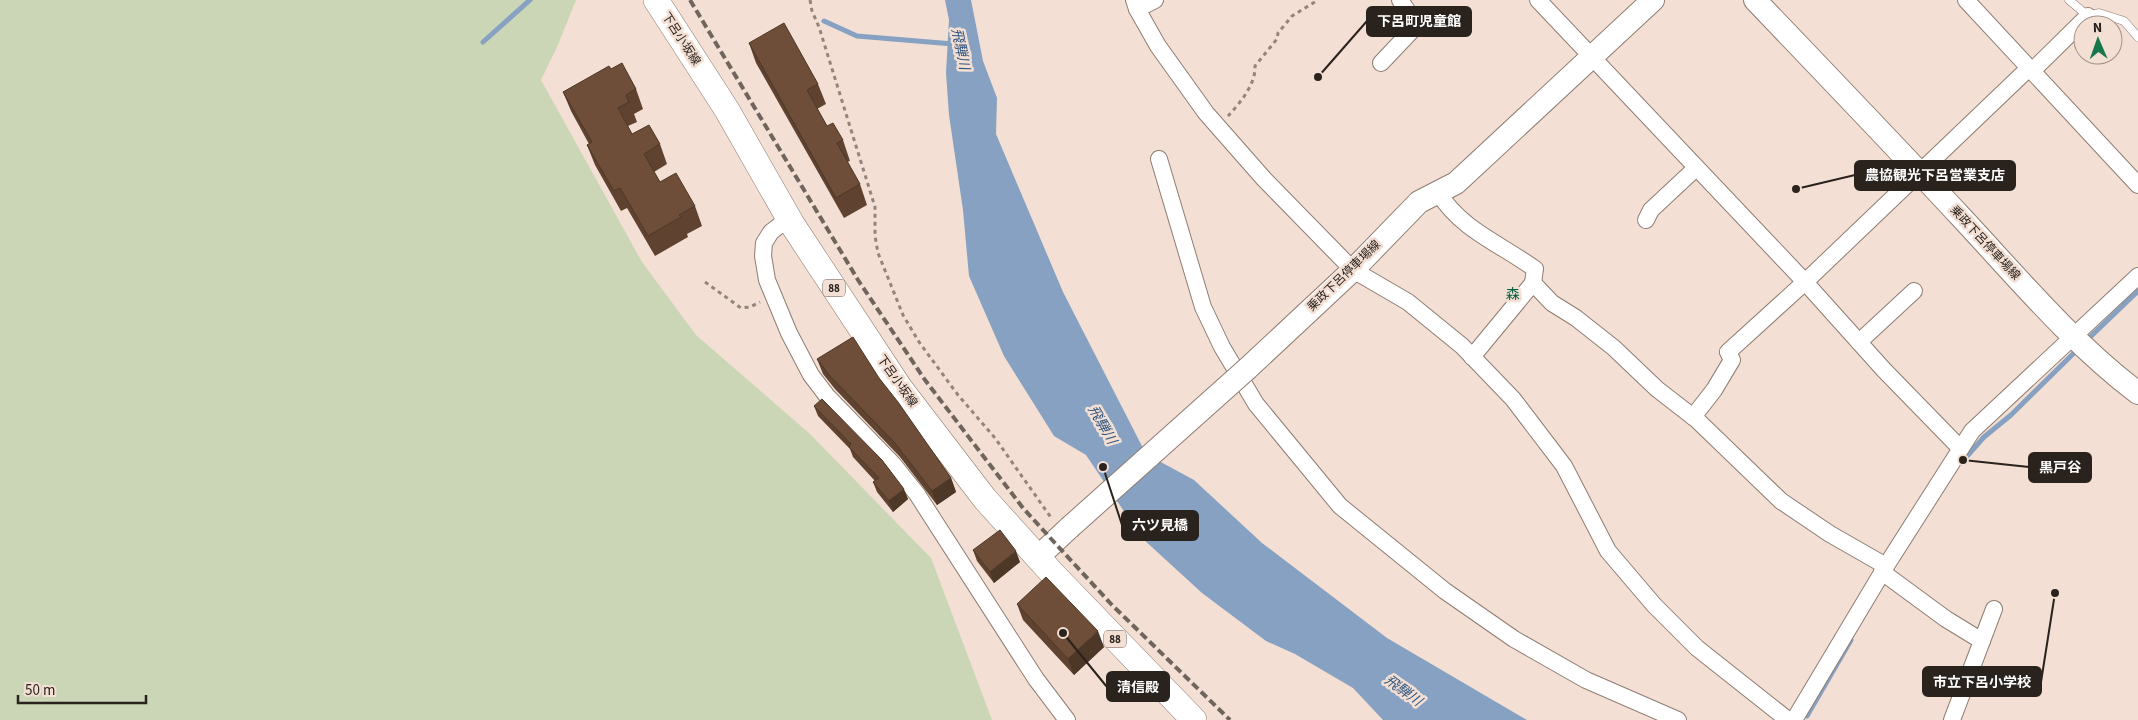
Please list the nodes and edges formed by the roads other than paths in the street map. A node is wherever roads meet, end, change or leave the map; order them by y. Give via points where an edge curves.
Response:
1 (656, 0) edge
2 (1155, 0) edge
3 (1400, 0) edge
4 (1538, 0) edge
5 (1653, 0) edge
6 (1755, 0) edge
7 (1966, 0) edge
8 (2069, 0) edge
9 (1136, 4) edge
10 (2087, 15) edge
11 (2091, 15) edge
12 (2107, 15) edge
13 (2123, 21) edge
14 (2073, 30) edge
15 (2138, 37) edge
16 (1592, 57) junction
17 (1381, 63) dead end
18 (2030, 70) junction
19 (1159, 159) dead end
20 (1696, 168) junction
21 (1920, 172) junction
22 (2138, 185) edge
23 (1438, 192) junction
24 (788, 218) junction
25 (1646, 220) dead end
26 (1353, 270) junction
27 (2138, 276) edge
28 (1805, 282) junction
29 (1533, 283) junction
30 (1914, 290) dead end
31 (2073, 337) junction
32 (1859, 342) junction
33 (1472, 357) junction
34 (2138, 393) edge
35 (1693, 417) junction
36 (1960, 448) junction
37 (1038, 557) junction
38 (1887, 573) junction
39 (1994, 609) dead end
40 (1982, 641) junction
41 (1067, 720) edge
42 (1194, 720) edge
43 (1678, 720) edge
44 (1788, 720) edge
45 (1794, 720) edge
46 (1952, 720) edge

1 - 24 main road, 下呂小坂線 / 88 via 727,110
2 - 9 street
3 - 17 street via 1417,25
4 - 16 street
5 - 16 main road, 乗政下呂停車場線
6 - 21 main road, 乗政下呂停車場線
7 - 18 street
8 - 10 lane
9 - 26 street via 1158,46 1206,113 1264,179
11 - 12 lane via 2099,12
13 - 15 lane
14 - 18 street
16 - 20 street
16 - 23 main road, 乗政下呂停車場線 via 1456,183
18 - 21 street
18 - 22 street
19 - 43 street via 1203,306 1222,347 1256,404 1340,506 1446,592 1514,639 1586,680
20 - 25 street via 1650,210
20 - 28 street
21 - 28 street
21 - 31 main road, 乗政下呂停車場線
23 - 26 main road, 乗政下呂停車場線 via 1419,202
23 - 29 street via 1446,206 1472,230 1535,269
24 - 37 main road, 下呂小坂線 / 88 via 900,388 985,499
24 - 41 street via 771,232 764,243 763,256 767,280 811,375 917,494 1036,679
26 - 33 street via 1408,302
26 - 37 main road, 乗政下呂停車場線, bridge
27 - 31 street
28 - 32 street
28 - 35 street via 1728,352 1732,360
29 - 33 street
29 - 35 street via 1552,303 1614,348 1657,389
30 - 32 street
31 - 34 main road, 乗政下呂停車場線 via 2105,368
31 - 36 street via 1972,431
32 - 36 street
33 - 44 street via 1514,399 1564,466 1608,551 1654,605 1697,648
35 - 38 street via 1781,501
36 - 38 street
37 - 42 main road, 下呂小坂線 / 88
38 - 40 street
38 - 45 street
39 - 40 street
40 - 46 street

